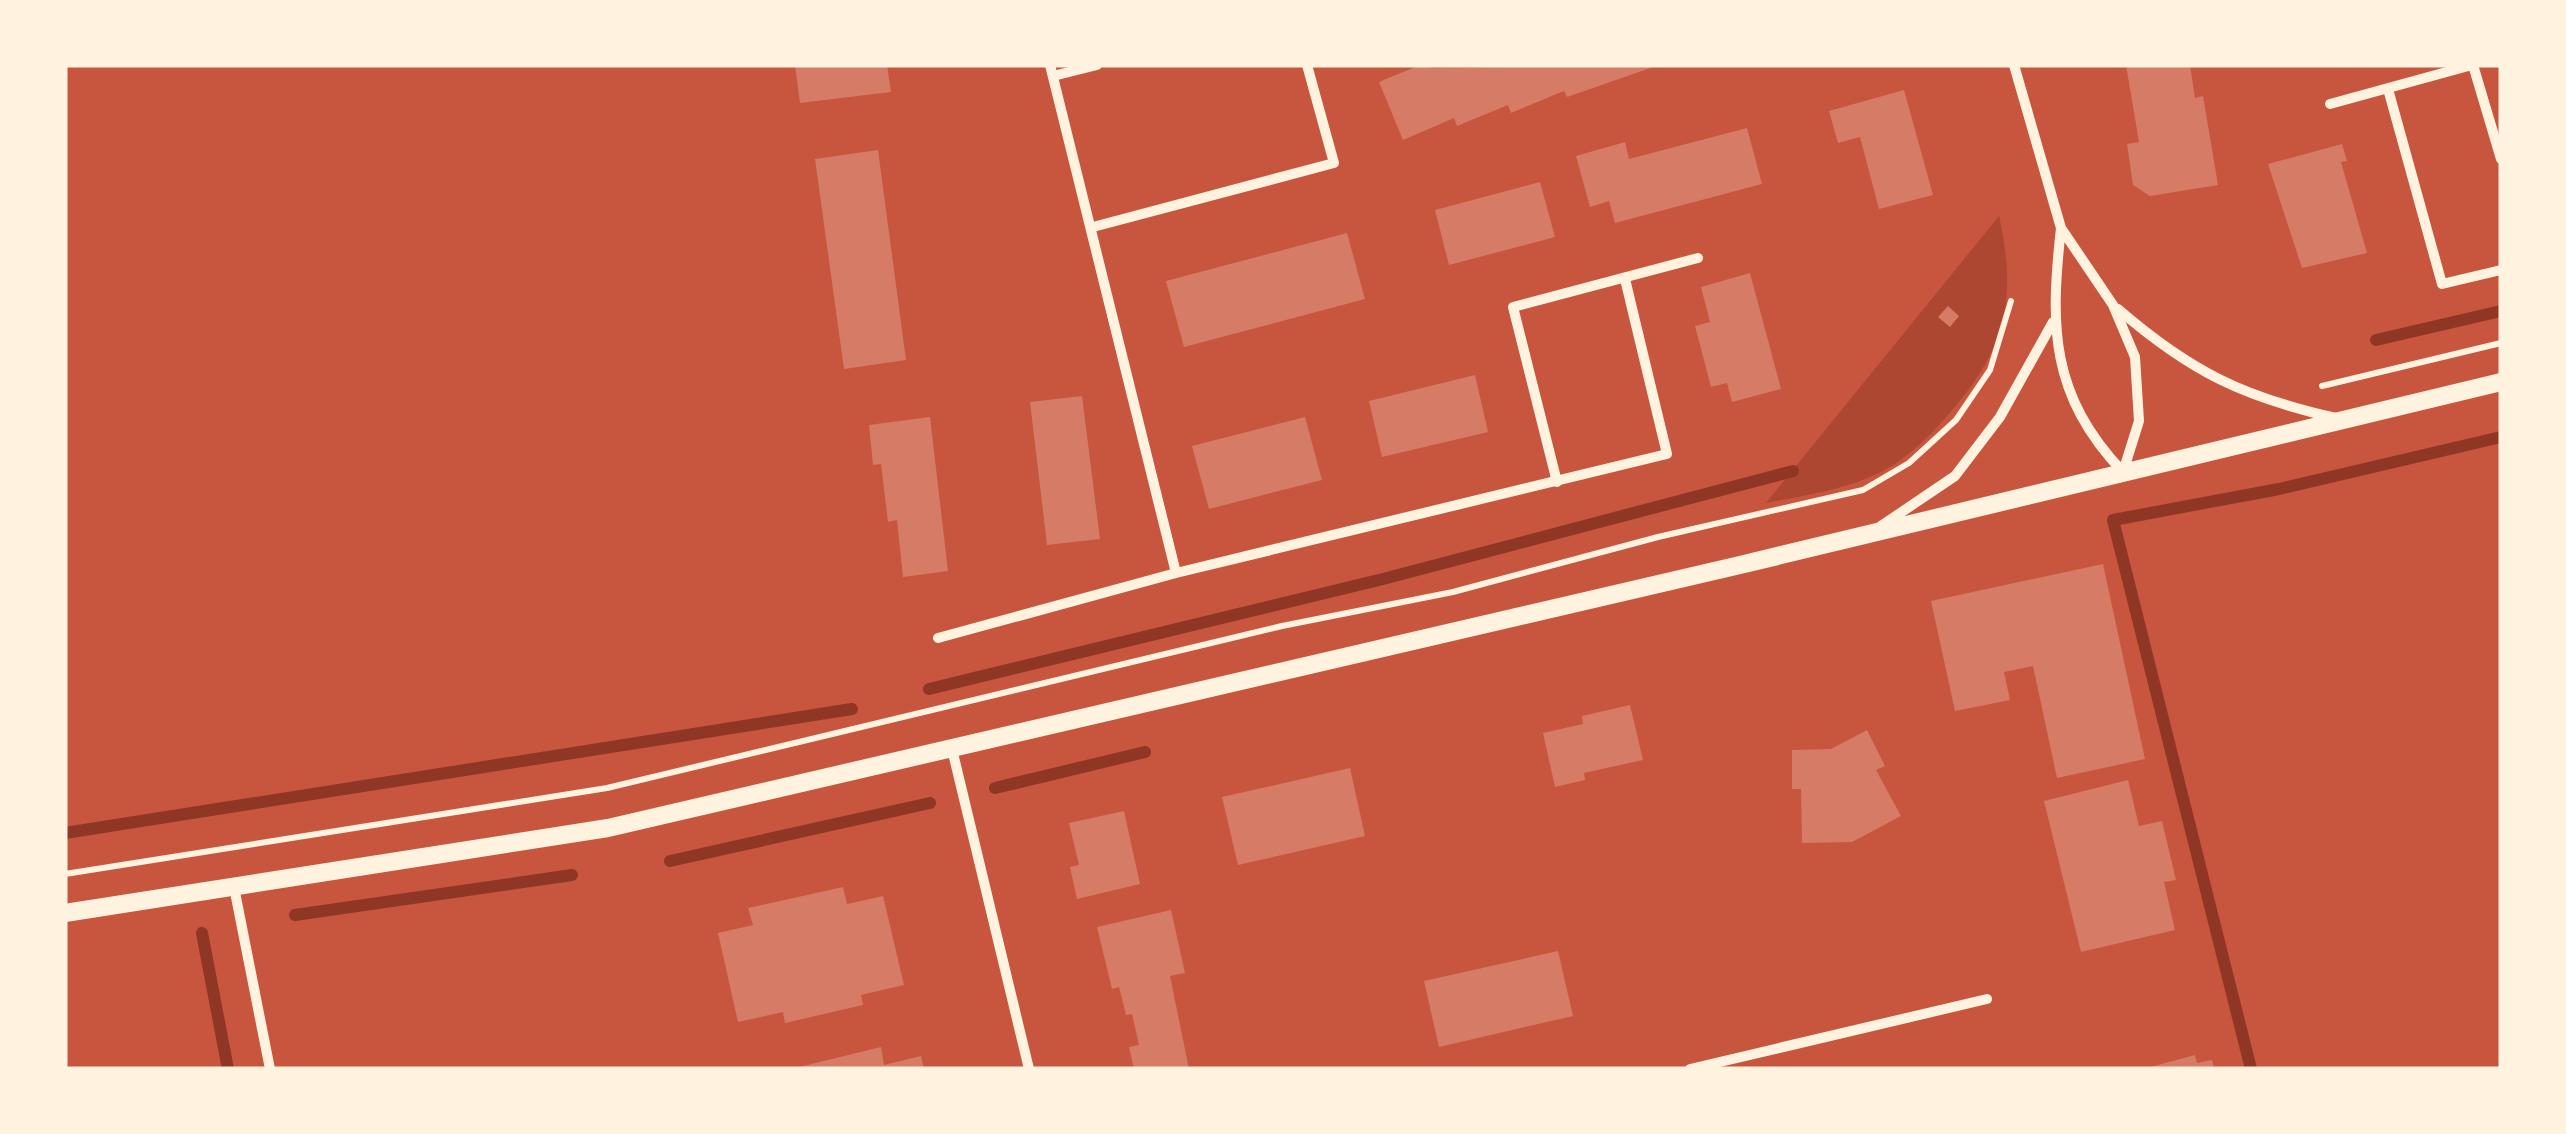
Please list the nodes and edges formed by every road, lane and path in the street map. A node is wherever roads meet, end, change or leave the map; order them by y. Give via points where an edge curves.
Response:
1 (1096, 65) edge
2 (1307, 65) edge
3 (2014, 65) edge
4 (2472, 65) edge
5 (1051, 71) edge
6 (2388, 88) junction
7 (2330, 104) dead end
8 (2501, 159) edge
9 (1094, 228) junction
10 (2062, 228) junction
11 (1698, 258) dead end
12 (2501, 270) edge
13 (1626, 279) junction
14 (2011, 301) dead end
15 (2113, 305) junction
16 (2053, 321) junction
17 (2501, 343) edge
18 (2501, 382) edge
19 (2318, 387) dead end
20 (2346, 420) junction
21 (2123, 472) junction
22 (1557, 482) junction
23 (1871, 532) junction
24 (1176, 573) junction
25 (938, 638) dead end
26 (952, 749) junction
27 (65, 874) edge
28 (234, 887) junction
29 (65, 913) edge
30 (1987, 999) dead end
31 (270, 1069) edge
32 (1030, 1069) edge
33 (1690, 1069) edge

1 - 5 street
2 - 9 street via 1334,164
3 - 10 street
4 - 6 street
4 - 8 street
5 - 9 street
6 - 7 street
6 - 12 street via 2442,284
9 - 24 street
10 - 15 street
10 - 16 street
11 - 13 street
13 - 22 street via 1668,454
13 - 22 street via 1513,307
14 - 27 path via 1990,370 1956,420 1909,463 1863,490 589,791
15 - 20 street via 2170,354 2227,385
15 - 21 street via 2135,357 2137,383 2139,422
16 - 21 street via 2088,435
16 - 23 street via 2000,417 1955,476
17 - 19 path
18 - 20 street
20 - 21 street
21 - 23 street
22 - 24 street
23 - 26 street
24 - 25 street
26 - 28 street via 608,828
26 - 32 street
28 - 29 street
28 - 31 street
30 - 33 street

